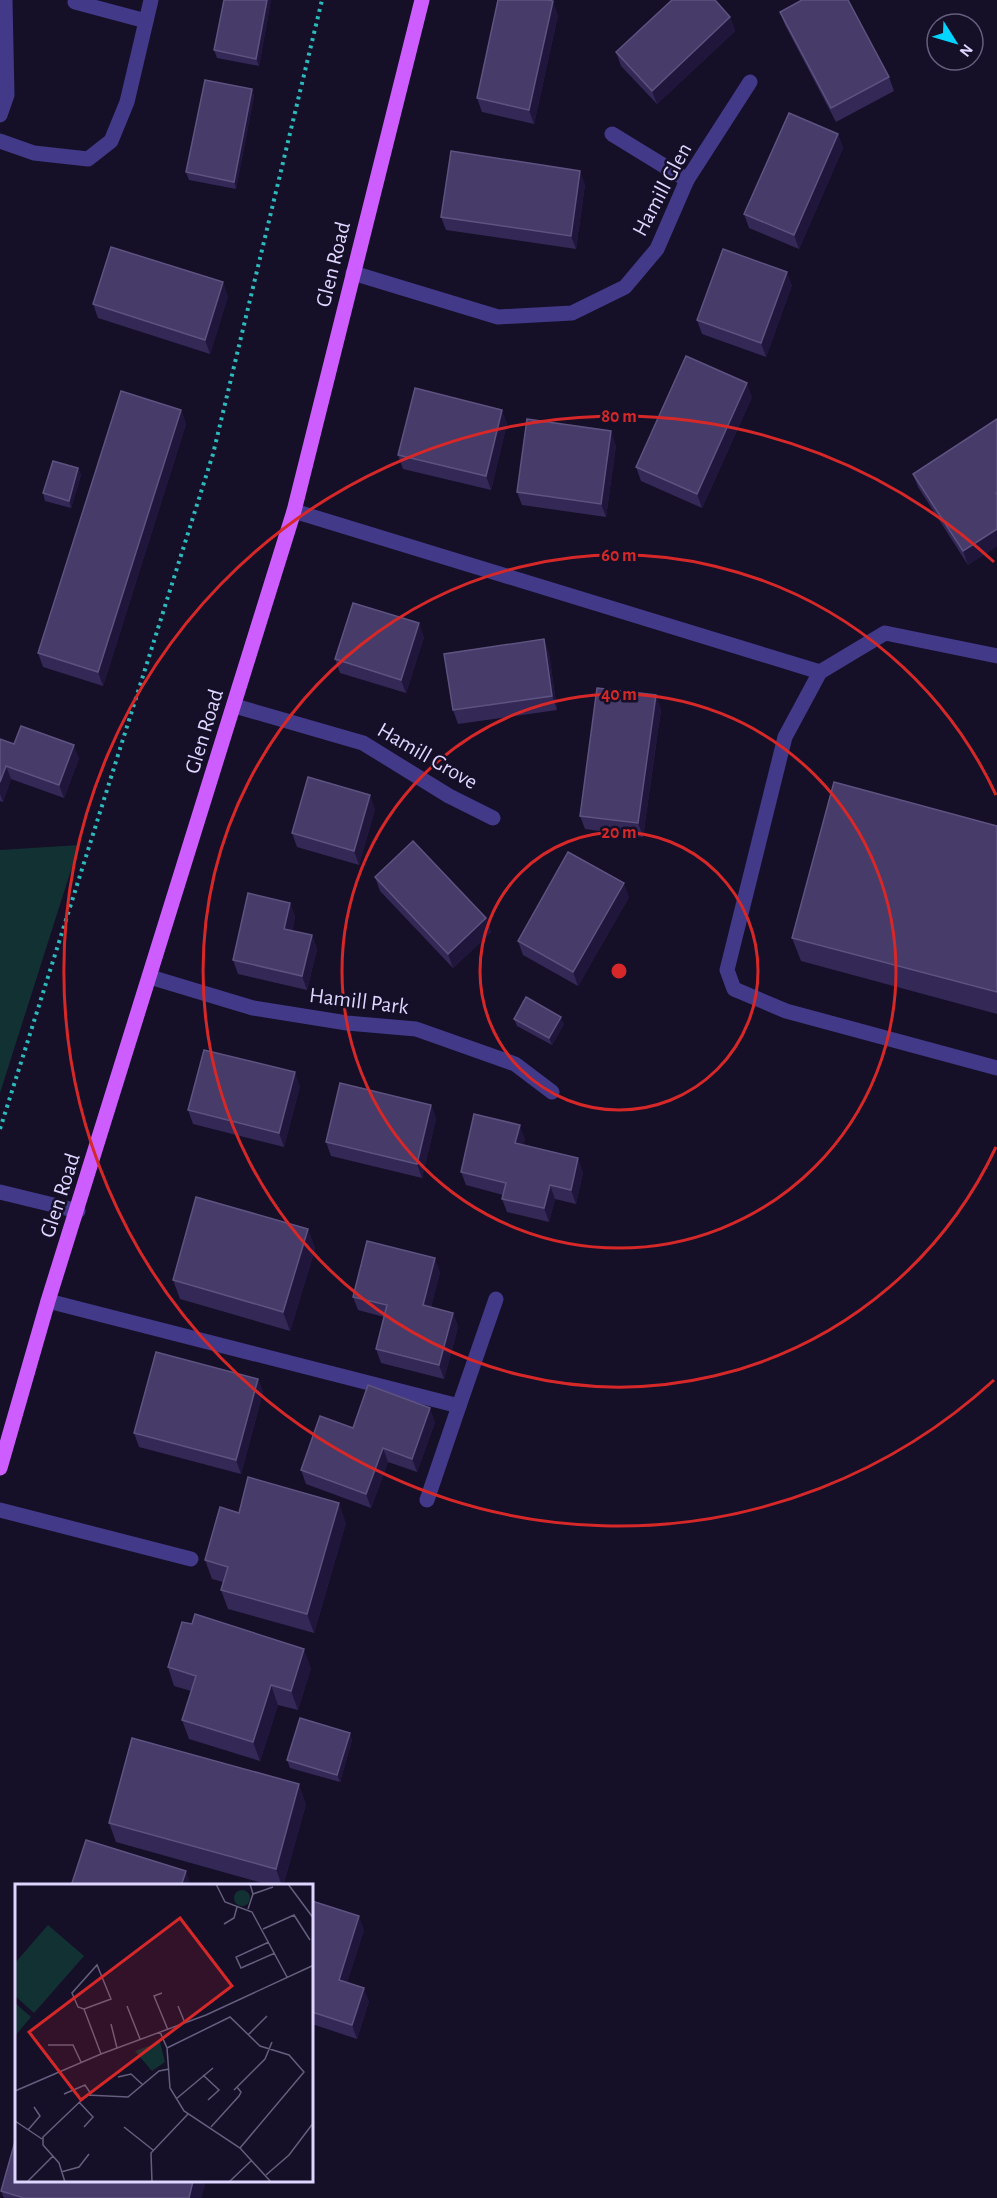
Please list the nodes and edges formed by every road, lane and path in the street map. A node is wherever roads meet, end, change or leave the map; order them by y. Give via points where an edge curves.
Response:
1 (5, 0) edge
2 (151, 0) edge
3 (322, 0) edge
4 (422, 0) edge
5 (75, 2) dead end
6 (146, 21) junction
7 (750, 82) dead end
8 (0, 114) edge
9 (612, 134) dead end
10 (0, 141) edge
11 (687, 180) junction
12 (353, 273) junction
13 (294, 511) junction
14 (997, 656) edge
15 (820, 672) junction
16 (235, 706) junction
17 (493, 818) dead end
18 (150, 977) junction
19 (997, 1068) edge
20 (552, 1092) dead end
21 (0, 1129) edge
22 (0, 1192) edge
23 (78, 1211) junction
24 (496, 1299) dead end
25 (48, 1300) junction
26 (459, 1406) junction
27 (0, 1468) edge
28 (427, 1500) dead end
29 (0, 1510) edge
30 (191, 1559) dead end

1 - 8 street via 8,95
2 - 6 street
3 - 21 path via 213,454
4 - 12 main road, Glen Road
5 - 6 street
6 - 10 street via 128,102 111,141 88,159 34,153
7 - 11 street, Hamill Glen
9 - 11 street
11 - 12 street, Hamill Glen via 657,249 625,287 572,313 498,317
12 - 13 main road, Glen Road
13 - 15 street
13 - 16 main road, Glen Road
14 - 15 street via 885,633
15 - 19 street via 785,737 727,970 734,989 786,1011
16 - 17 street, Hamill Grove via 363,742 449,796
16 - 18 main road, Glen Road
18 - 20 street, Hamill Park via 253,1008 416,1029 514,1064
18 - 23 main road, Glen Road
22 - 23 street
23 - 25 main road, Glen Road
24 - 26 street
25 - 26 street
25 - 27 main road, Glen Road
26 - 28 street
29 - 30 street

